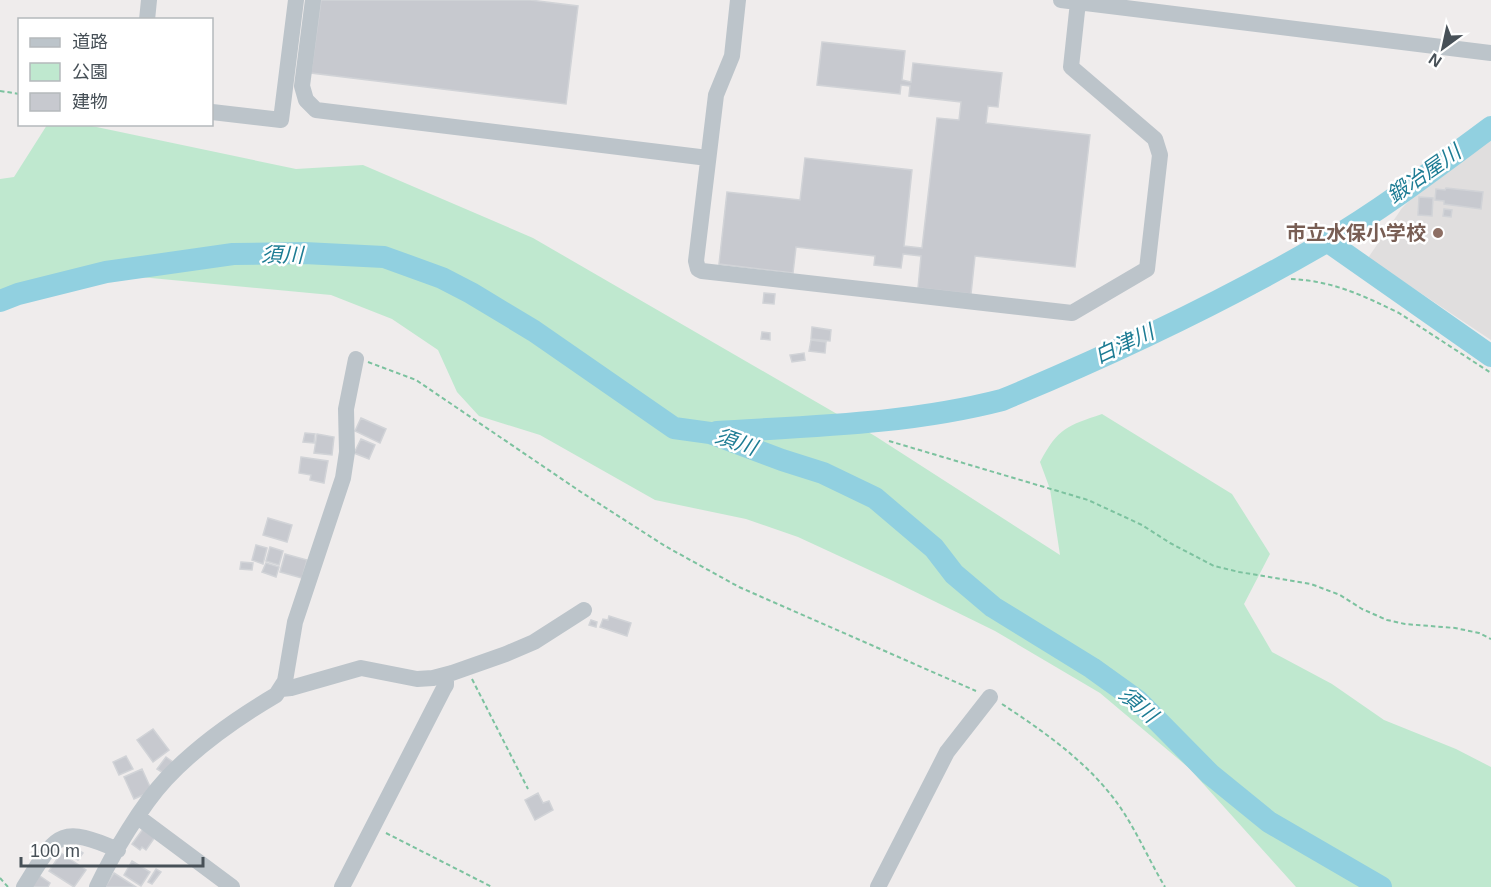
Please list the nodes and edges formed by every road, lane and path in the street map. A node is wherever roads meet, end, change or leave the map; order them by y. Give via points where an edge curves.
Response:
1 (149, 0) edge
2 (296, 0) edge
3 (313, 0) edge
4 (738, 0) edge
5 (1061, 0) edge
6 (1078, 2) junction
7 (1130, 4) edge
8 (147, 18) edge
9 (1491, 53) edge
10 (0, 91) edge
11 (18, 94) edge
12 (213, 112) edge
13 (708, 159) junction
14 (1291, 279) dead end
15 (356, 359) joint
16 (1491, 373) edge
17 (889, 441) dead end
18 (584, 610) dead end
19 (1491, 639) edge
20 (467, 669) junction
21 (446, 675) junction
22 (281, 689) junction
23 (990, 697) junction
24 (528, 789) dead end
25 (138, 817) junction
26 (373, 826) junction
27 (118, 850) junction
28 (0, 878) edge
29 (8, 887) edge
30 (24, 887) edge
31 (97, 887) edge
32 (232, 887) edge
33 (342, 887) edge
34 (492, 887) edge
35 (878, 887) edge
36 (1165, 887) edge

1 - 8 street
2 - 12 street via 281,120
3 - 13 street via 302,86 306,100 316,110
4 - 13 street via 732,56 716,95
5 - 6 street
6 - 7 street
6 - 13 street via 1071,67 1155,139 1160,155 1147,269 1072,313 702,271 696,261
7 - 9 street
10 - 11 path
14 - 16 path via 1329,284 1399,313
15 - 22 street via 346,409 343,478 295,622
15 - 23 path via 416,380 581,492 739,587
17 - 19 path via 1088,500 1214,566 1311,584 1387,620 1455,628
18 - 20 street via 534,642
20 - 21 street
20 - 24 path
21 - 22 street via 417,679 361,668
21 - 26 street via 446,685
22 - 25 street via 208,741 176,770
23 - 35 street via 947,752
23 - 36 path via 1051,736 1100,783 1122,810
25 - 27 street
25 - 32 street
26 - 33 street
26 - 34 path
27 - 30 street via 75,835 60,838
27 - 31 street
28 - 29 path

